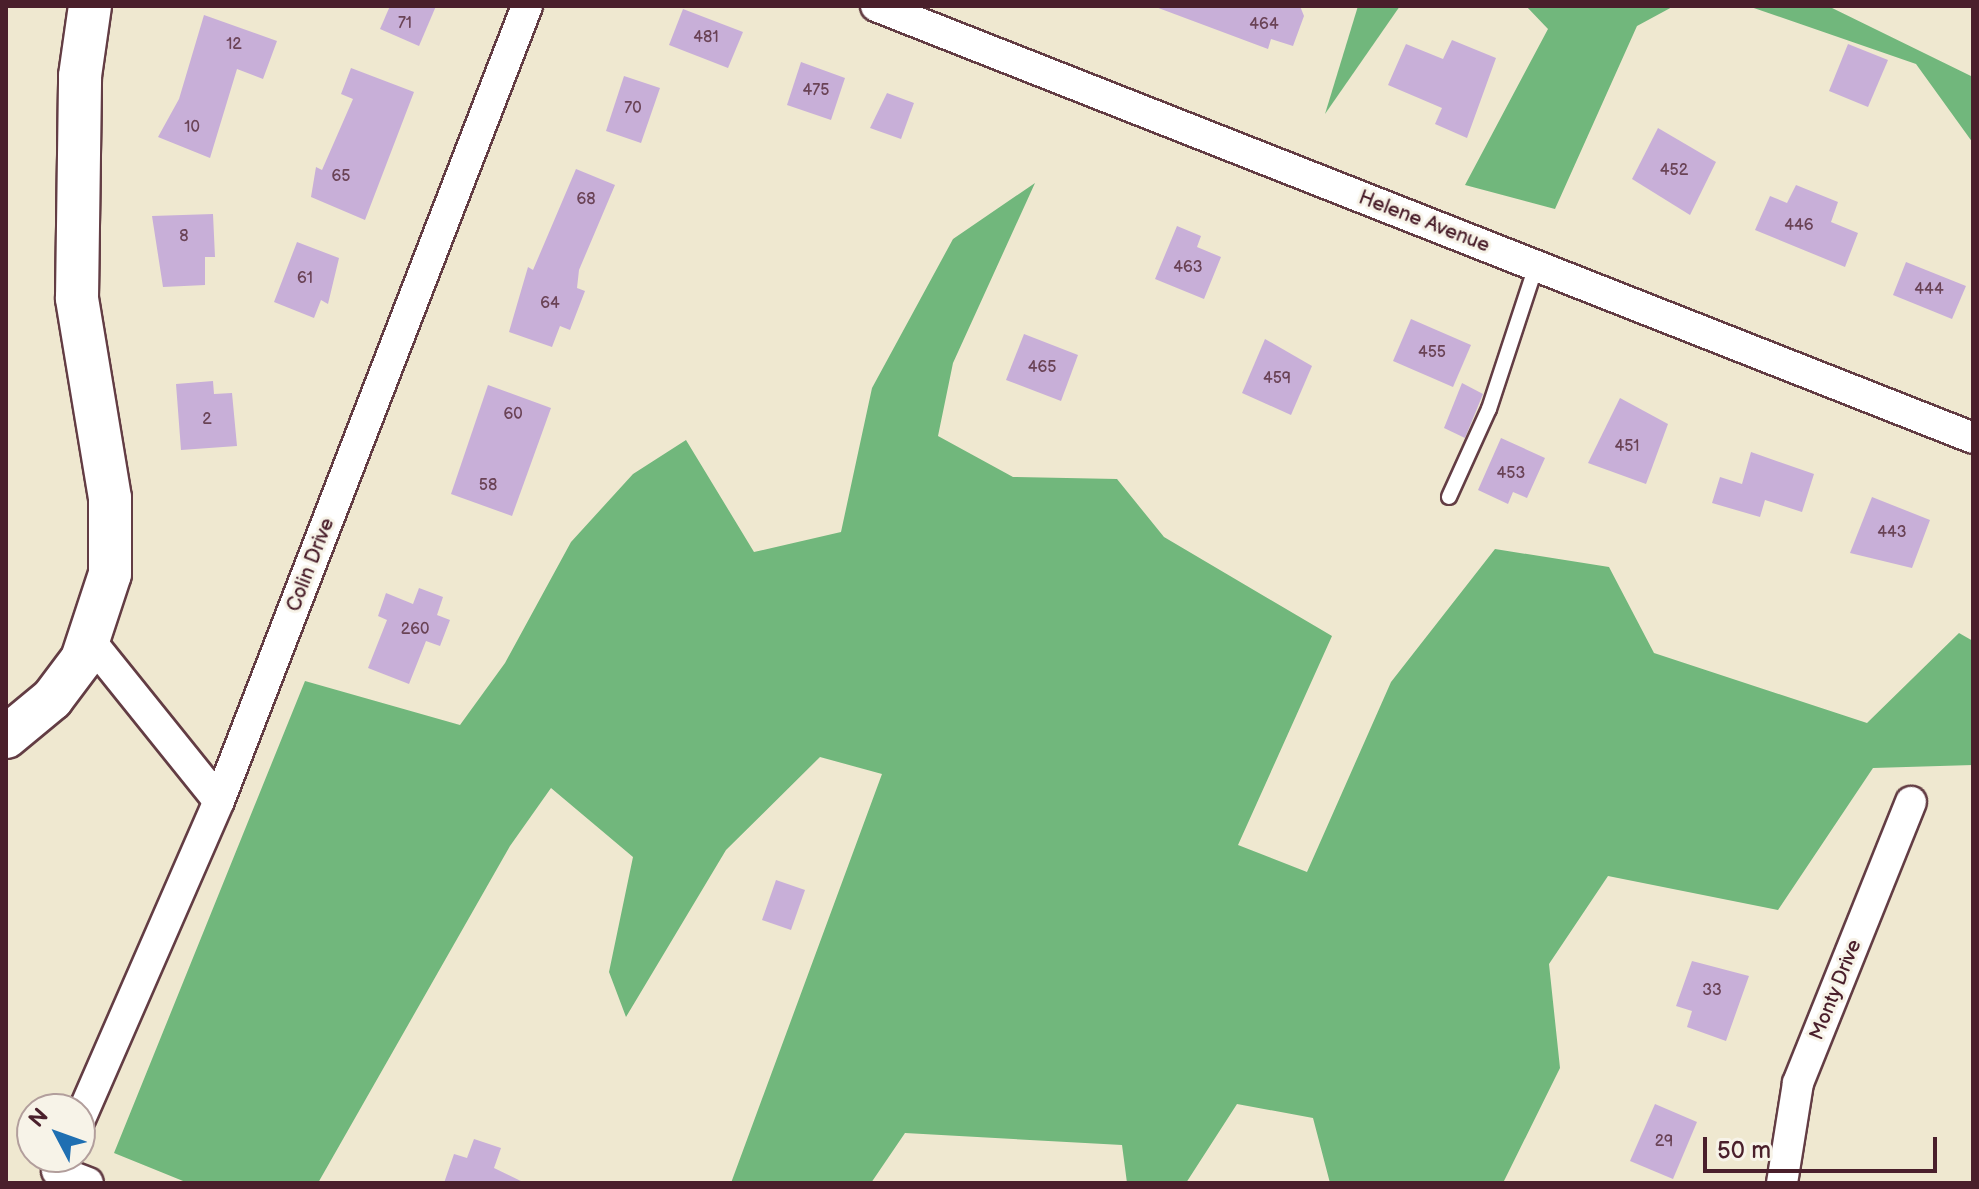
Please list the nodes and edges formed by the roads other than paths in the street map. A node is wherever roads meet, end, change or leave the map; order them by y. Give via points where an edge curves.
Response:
1 (90, 6) edge
2 (527, 6) edge
3 (876, 6) edge
4 (1536, 266) junction
5 (1973, 438) edge
6 (1449, 497) dead end
7 (91, 642) junction
8 (6, 737) edge
9 (219, 801) junction
10 (1911, 802) dead end
11 (91, 1093) edge
12 (65, 1173) edge
13 (88, 1183) edge
14 (1782, 1183) edge

1 - 7 main road via 80,76 77,298 113,526 106,597
2 - 9 street, Colin Drive
3 - 4 street, Helene Avenue
4 - 5 street, Helene Avenue
4 - 6 lane via 1489,409
7 - 8 main road via 52,699
7 - 9 street
9 - 11 street, Colin Drive
10 - 14 street, Monty Drive via 1798,1083
12 - 13 street

